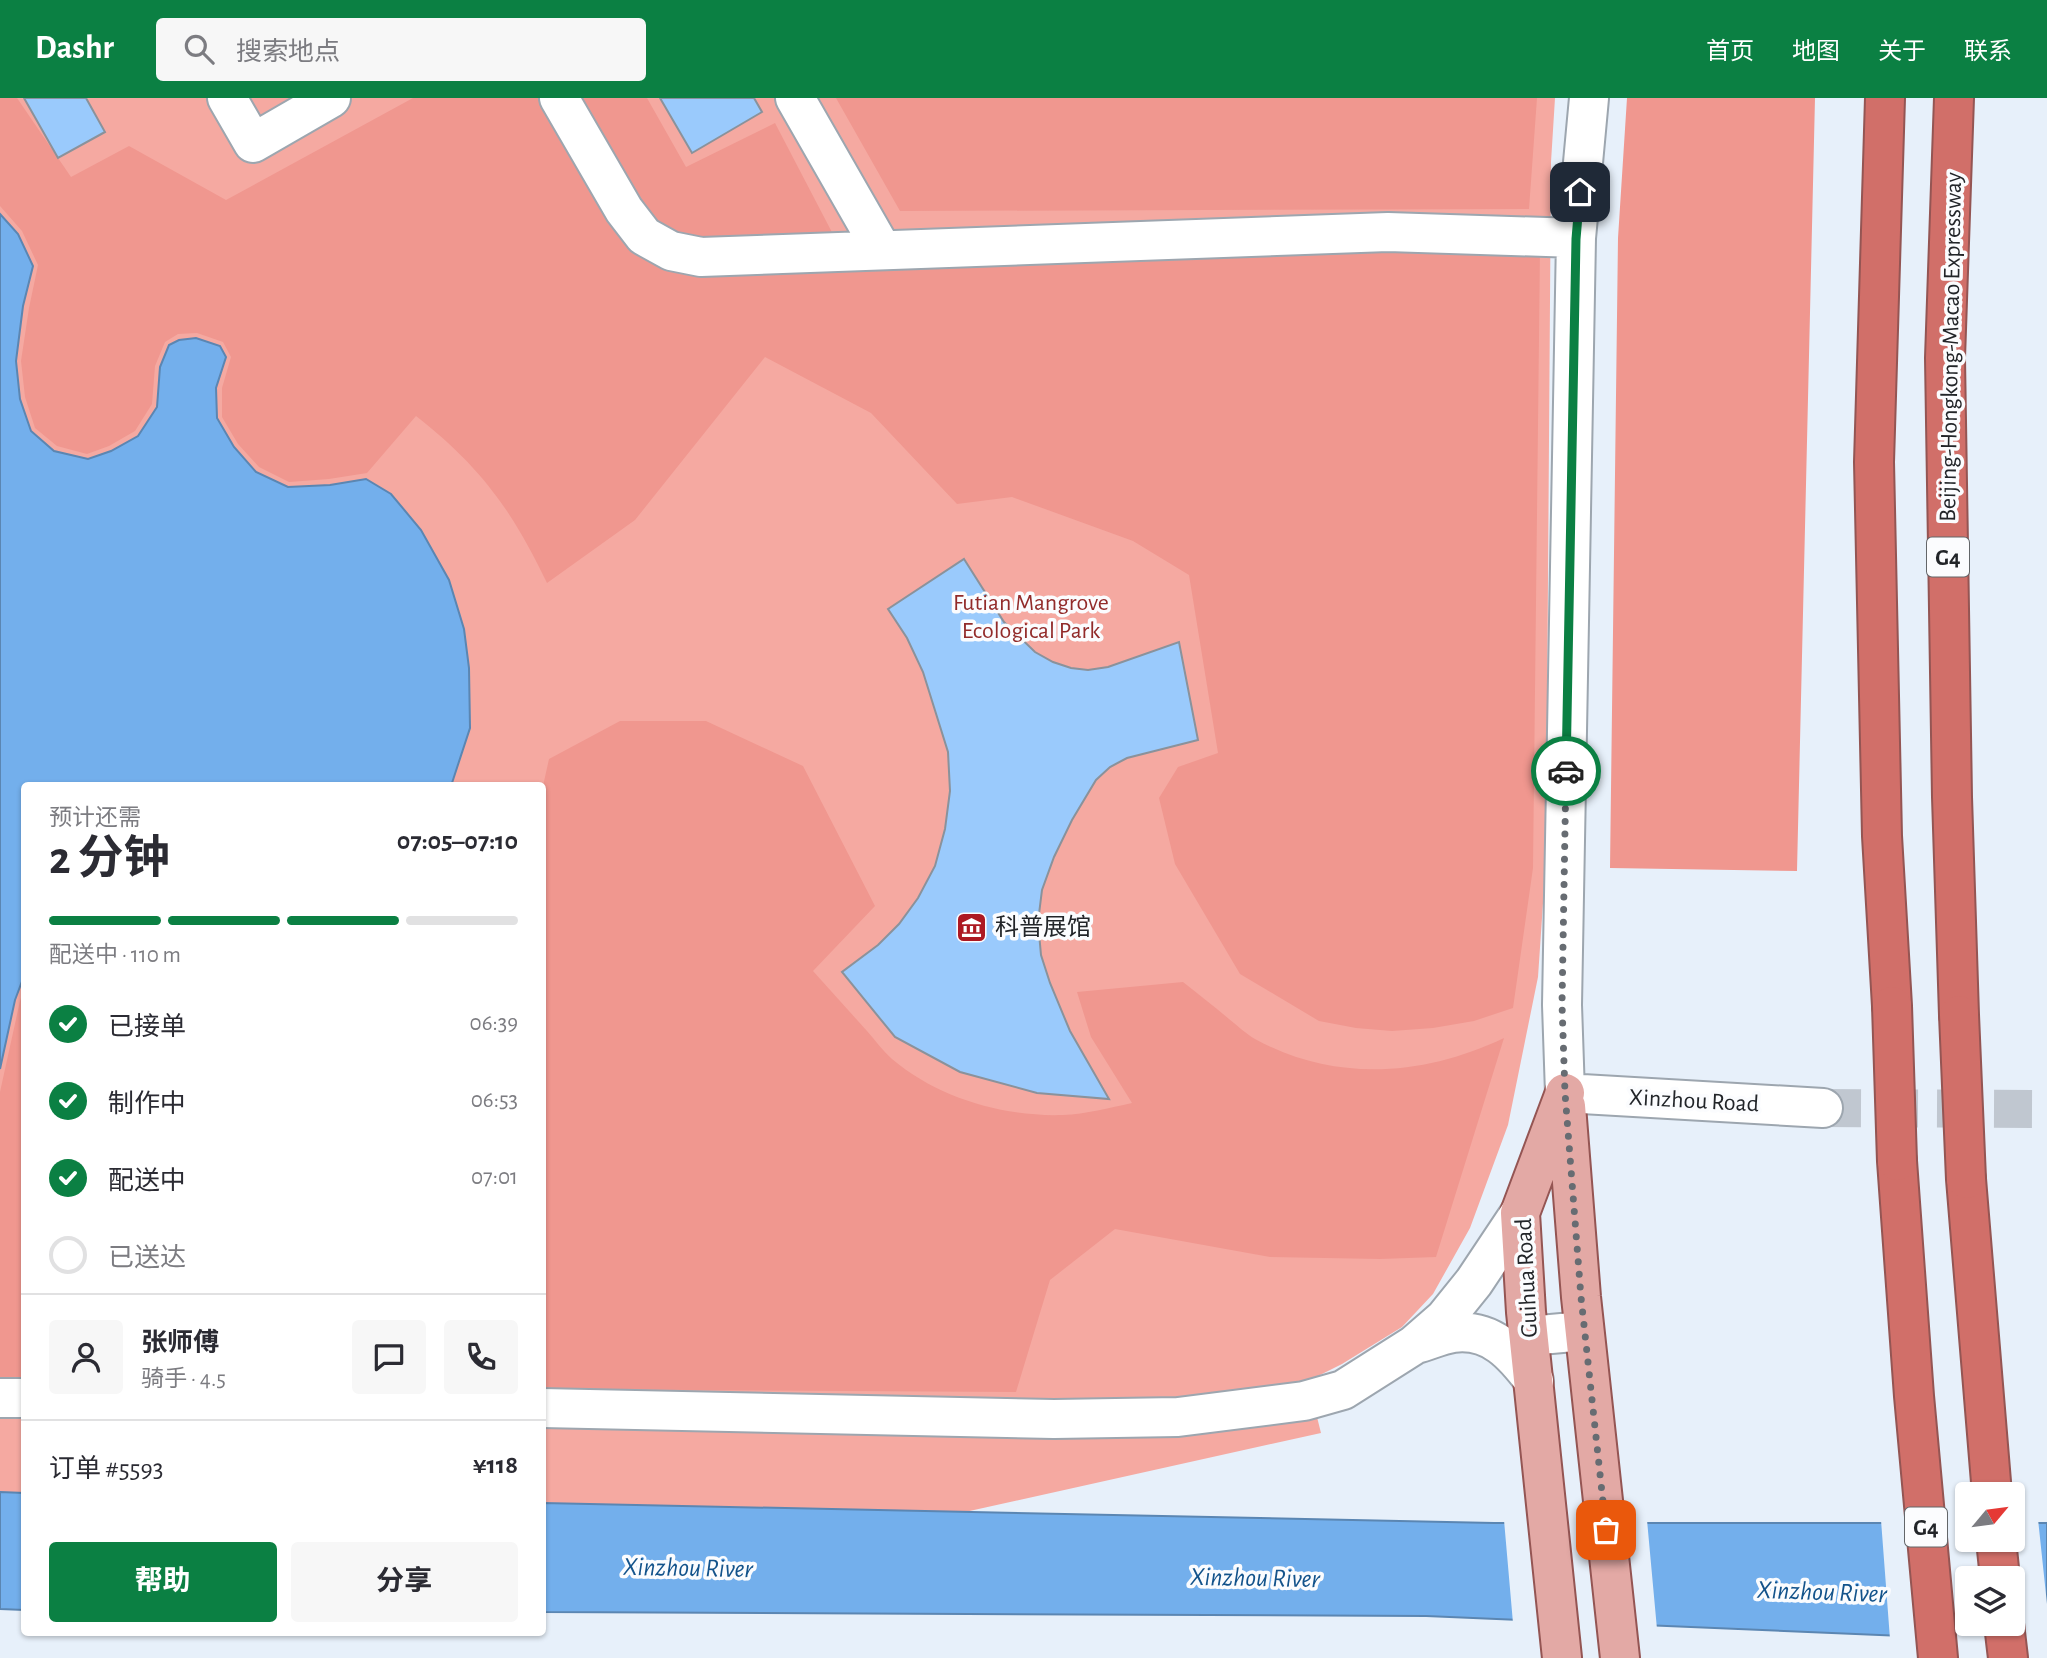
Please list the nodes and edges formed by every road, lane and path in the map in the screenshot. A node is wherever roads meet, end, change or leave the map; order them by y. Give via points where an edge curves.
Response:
1 (227, 98) edge
2 (331, 98) edge
3 (559, 98) edge
4 (795, 98) edge
5 (1589, 98) edge
6 (1885, 98) edge
7 (1954, 98) edge
8 (1576, 239) junction
9 (882, 250) junction
10 (1565, 1093) junction
11 (1824, 1108) tunnel mouth
12 (1520, 1213) junction
13 (1584, 1331) junction
14 (1528, 1336) junction
15 (1413, 1345) junction
16 (1534, 1381) junction
17 (0, 1398) edge
18 (21, 1398) edge
19 (546, 1408) edge
20 (1991, 1482) edge
21 (2005, 1636) edge
22 (1562, 1658) edge
23 (1620, 1658) edge
24 (1938, 1658) edge
25 (2008, 1658) edge

1 - 2 street via 253,143
3 - 9 street via 624,210 644,236 671,251 701,257
4 - 9 street
5 - 8 street
6 - 24 highway, G4, bridge via 1874,462 1882,836 1897,1161
7 - 20 highway, Beijing-Hongkong-Macao Expressway / G4, bridge via 1945,358 1952,797 1966,1180
8 - 9 street via 1388,232
8 - 10 street via 1562,1004
10 - 11 street, Xinzhou Road
10 - 12 main road, Guihua Road
10 - 13 main road
12 - 14 main road, Guihua Road
12 - 15 street via 1445,1318
13 - 14 street
13 - 23 main road
14 - 16 main road, Guihua Road
15 - 16 street via 1454,1333 1486,1336 1514,1355
15 - 19 street via 1343,1390 1304,1401 1178,1417 1040,1419
16 - 22 main road, Guihua Road
17 - 18 street
21 - 25 highway

